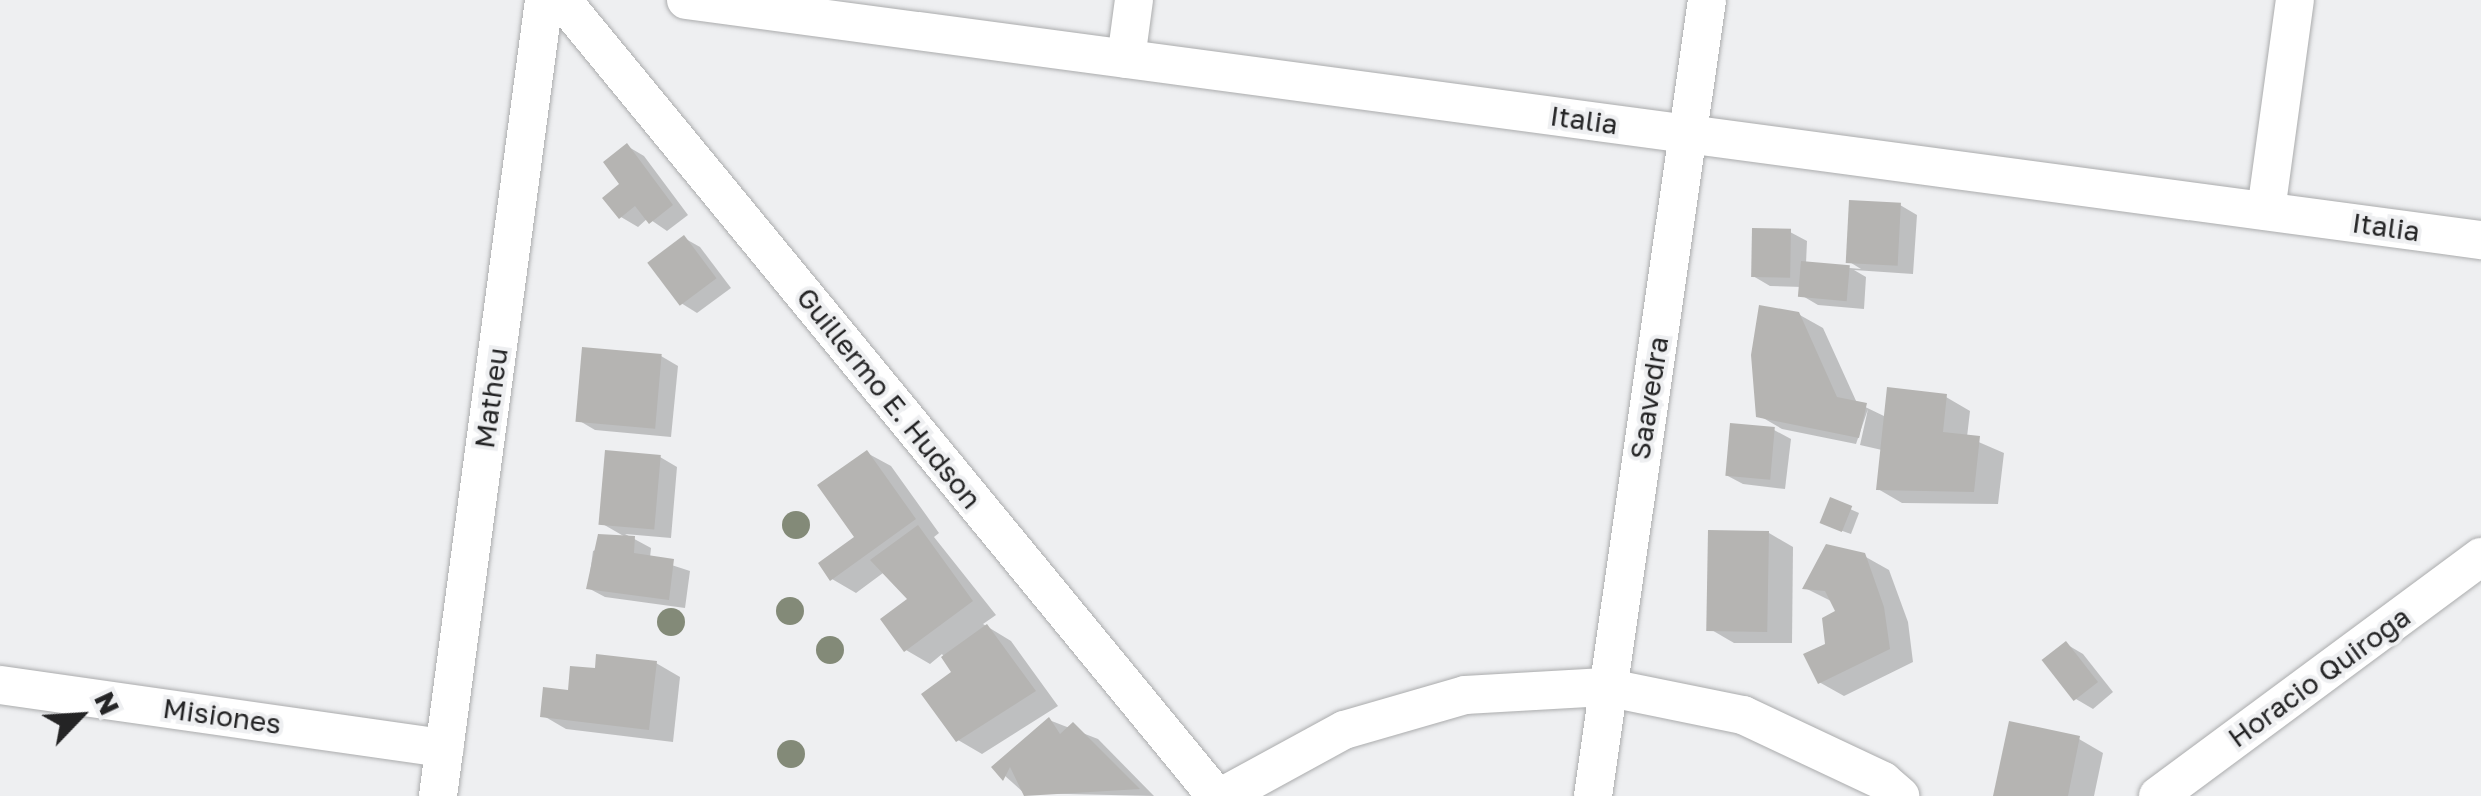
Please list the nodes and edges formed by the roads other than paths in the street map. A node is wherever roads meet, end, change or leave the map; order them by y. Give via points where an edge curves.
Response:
1 (544, 0) edge
2 (562, 0) edge
3 (686, 0) edge
4 (1134, 0) edge
5 (1707, 0) edge
6 (2294, 0) edge
7 (1126, 59) junction
8 (1690, 134) junction
9 (2266, 211) junction
10 (2481, 240) edge
11 (2481, 557) edge
12 (0, 685) edge
13 (1605, 687) junction
14 (445, 748) junction
15 (438, 796) edge
16 (1219, 796) edge
17 (1593, 796) edge
18 (1900, 796) edge
19 (2158, 796) edge

1 - 14 street, Matheu
2 - 16 street, Guillermo E. Hudson
3 - 7 street, Italia
4 - 7 street
5 - 8 street, Saavedra
6 - 9 street
7 - 8 street, Italia
8 - 9 street, Italia
8 - 13 street, Saavedra
9 - 10 street, Italia
11 - 19 street, Horacio Quiroga
12 - 14 street, Misiones
13 - 16 street via 1465,695 1344,730
13 - 17 street, Saavedra
13 - 18 street via 1743,714 1883,781
14 - 15 street, Matheu

